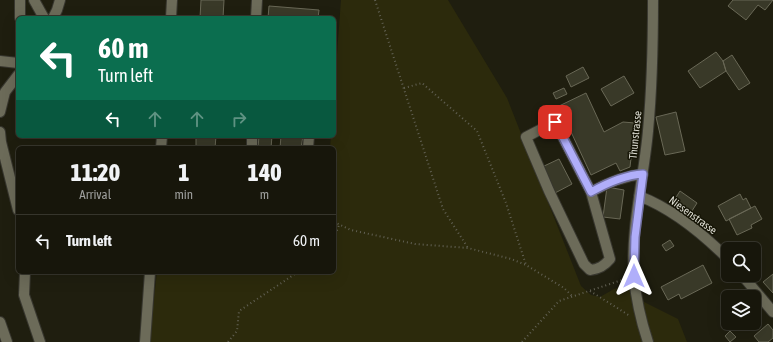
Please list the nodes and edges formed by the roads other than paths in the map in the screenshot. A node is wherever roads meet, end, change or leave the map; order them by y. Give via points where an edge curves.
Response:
1 (20, 0) edge
2 (34, 0) edge
3 (60, 0) edge
4 (172, 0) edge
5 (257, 0) edge
6 (653, 0) edge
7 (20, 16) edge
8 (43, 16) edge
9 (54, 16) edge
10 (171, 16) edge
11 (256, 16) edge
12 (0, 61) edge
13 (16, 63) edge
14 (16, 78) edge
15 (0, 112) edge
16 (0, 132) edge
17 (643, 174) junction
18 (591, 192) junction
19 (639, 196) junction
20 (16, 202) edge
21 (721, 252) edge
22 (25, 274) edge
23 (150, 274) edge
24 (748, 282) edge
25 (773, 312) edge
26 (0, 322) edge
27 (7, 342) edge
28 (40, 342) edge
29 (145, 342) edge
30 (648, 342) edge

1 - 7 street
2 - 8 street
3 - 9 street
4 - 10 street
5 - 11 street
6 - 17 street, Thunstrasse via 650,103
12 - 13 street
14 - 15 street via 5,92
16 - 20 street
17 - 18 street via 608,183
17 - 19 street, Thunstrasse
18 - 18 street via 610,259 598,270 590,270 584,264 526,137 555,122
19 - 21 street, Niesenstrasse via 657,204 697,230
19 - 30 street, Thunstrasse via 634,276 637,302
22 - 28 street via 24,295
23 - 29 street
24 - 25 street
26 - 27 street

